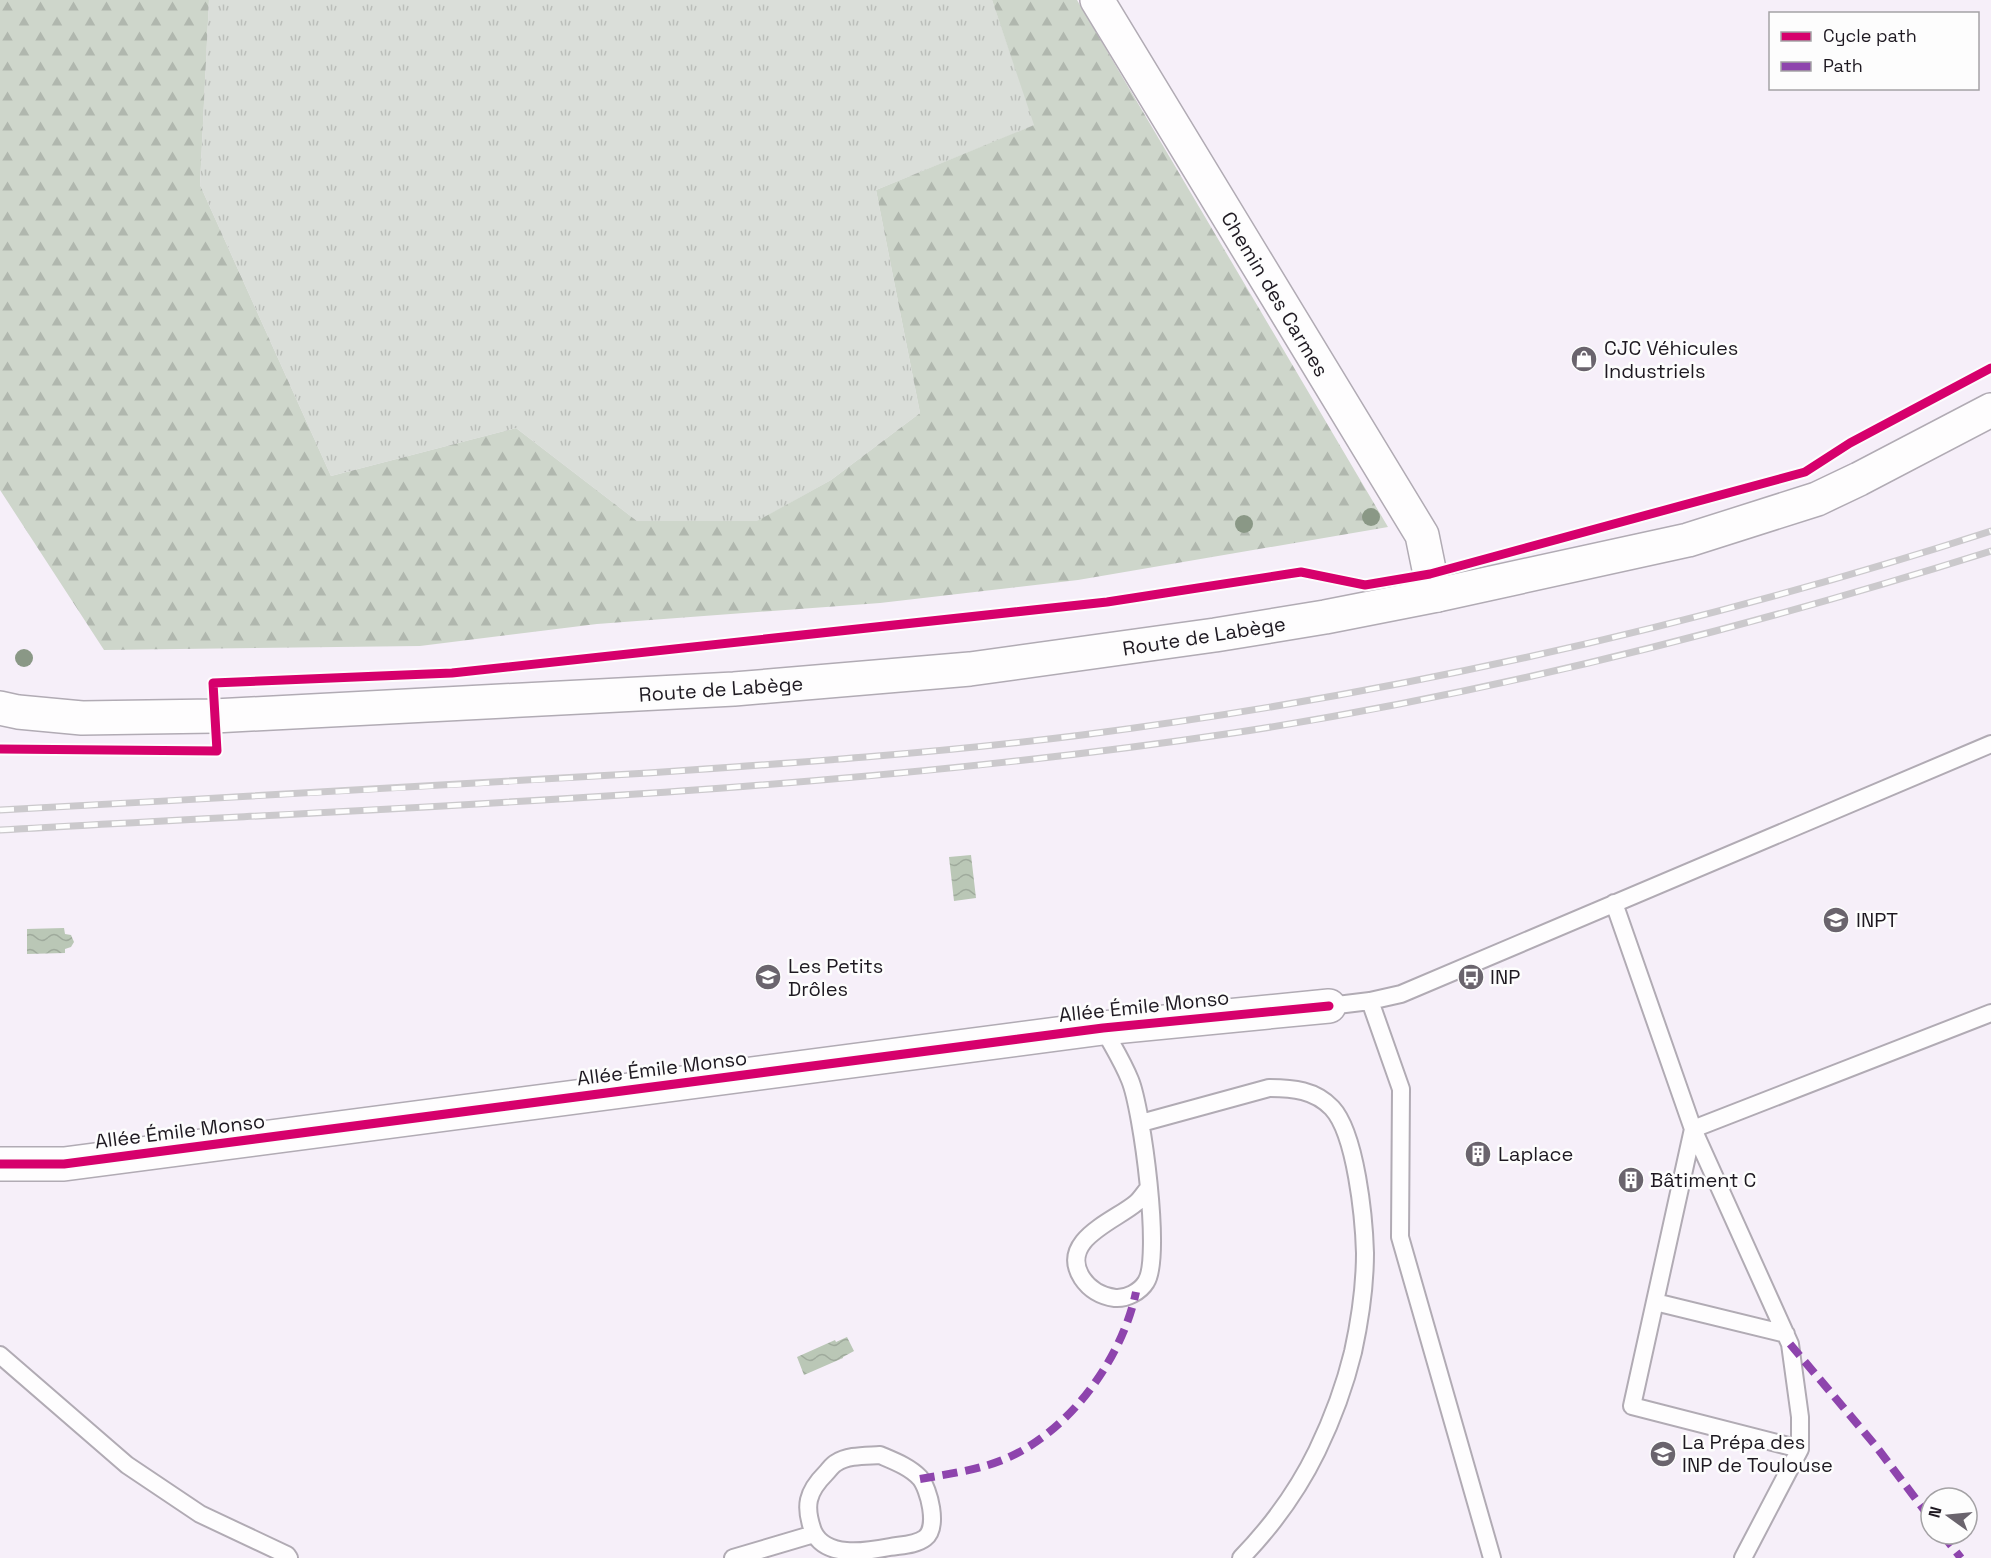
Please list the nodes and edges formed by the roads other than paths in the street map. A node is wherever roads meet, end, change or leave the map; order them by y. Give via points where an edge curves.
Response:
1 (1096, 0) edge
2 (1991, 410) edge
3 (1437, 595) junction
4 (0, 708) edge
5 (1990, 746) edge
6 (1614, 903) junction
7 (1370, 1001) junction
8 (1329, 1006) joint
9 (1991, 1013) edge
10 (1103, 1028) junction
11 (1142, 1123) junction
12 (1693, 1129) junction
13 (0, 1164) edge
14 (1148, 1189) junction
15 (1655, 1302) junction
16 (1786, 1335) junction
17 (0, 1355) edge
18 (1800, 1449) junction
19 (814, 1534) junction
20 (839, 1556) edge
21 (289, 1558) edge
22 (733, 1558) edge
23 (1241, 1558) edge
24 (1492, 1558) edge
25 (1743, 1558) edge

1 - 3 street, Chemin des Carmes via 1422,535
2 - 3 street, Route de Labège via 1859,479 1797,506 1688,540
3 - 4 street, Route de Labège via 1215,635 970,669 746,688 214,716 82,718
5 - 6 lane
6 - 7 lane via 1401,994
6 - 12 lane
7 - 8 lane
7 - 24 lane via 1401,1089 1400,1237
8 - 10 street, Allée Émile Monso
9 - 12 lane
10 - 11 lane via 1131,1081
10 - 13 street, Allée Émile Monso via 64,1164
11 - 14 lane
11 - 23 lane via 1269,1088 1291,1088 1313,1094 1332,1109 1345,1130 1354,1161 1365,1252 1353,1353 1317,1451 1270,1526
12 - 15 lane
12 - 16 lane
14 - 14 lane via 1152,1263 1147,1282 1122,1298 1105,1297 1090,1289 1080,1275 1077,1261 1081,1243 1092,1231 1137,1202
15 - 16 lane
15 - 18 lane via 1632,1406
16 - 18 lane via 1800,1417
17 - 21 lane via 127,1465 200,1514
18 - 25 lane
19 - 20 lane
19 - 20 lane via 807,1513 809,1497 817,1482 836,1463 857,1456 880,1455 900,1463 920,1479 931,1505 932,1524 927,1536 917,1542
19 - 22 lane

